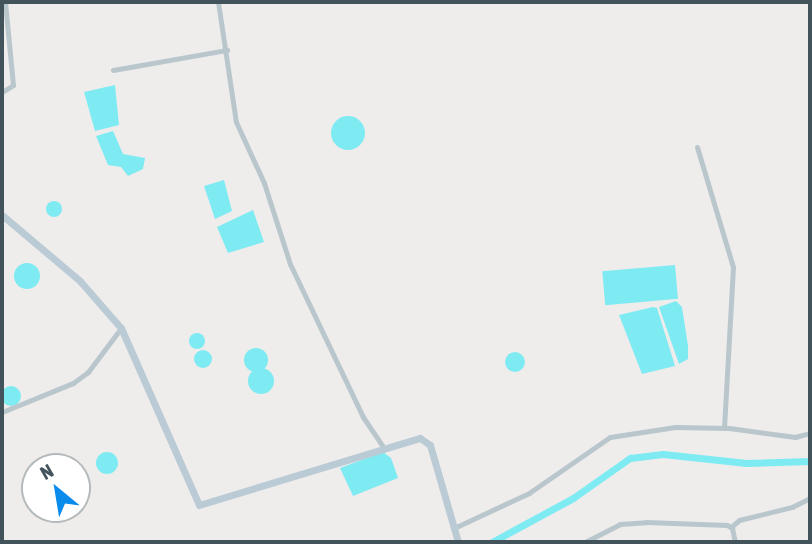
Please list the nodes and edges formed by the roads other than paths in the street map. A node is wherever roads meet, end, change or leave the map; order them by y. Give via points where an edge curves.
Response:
1 (5, 2) edge
2 (218, 2) edge
3 (227, 50) junction
4 (113, 70) dead end
5 (2, 92) edge
6 (697, 147) dead end
7 (2, 215) edge
8 (121, 328) junction
9 (2, 412) edge
10 (724, 428) junction
11 (810, 433) edge
12 (383, 447) junction
13 (810, 498) edge
14 (731, 527) junction
15 (455, 530) junction
16 (458, 542) edge
17 (585, 542) edge
18 (735, 542) edge
19 (794, 542) edge
20 (803, 542) edge

1 - 5 street via 13,85
2 - 3 street
3 - 4 street
3 - 12 street via 236,122 264,183 290,264 363,417
6 - 10 street via 733,267
7 - 8 street via 80,281
8 - 9 street via 88,372 59,391
8 - 12 street via 199,505
10 - 11 street via 795,437
10 - 15 street via 675,428 610,437 528,493
12 - 15 street via 416,438 428,442
13 - 14 street via 739,520
14 - 17 street via 633,523
14 - 18 street
15 - 16 street
19 - 20 street

